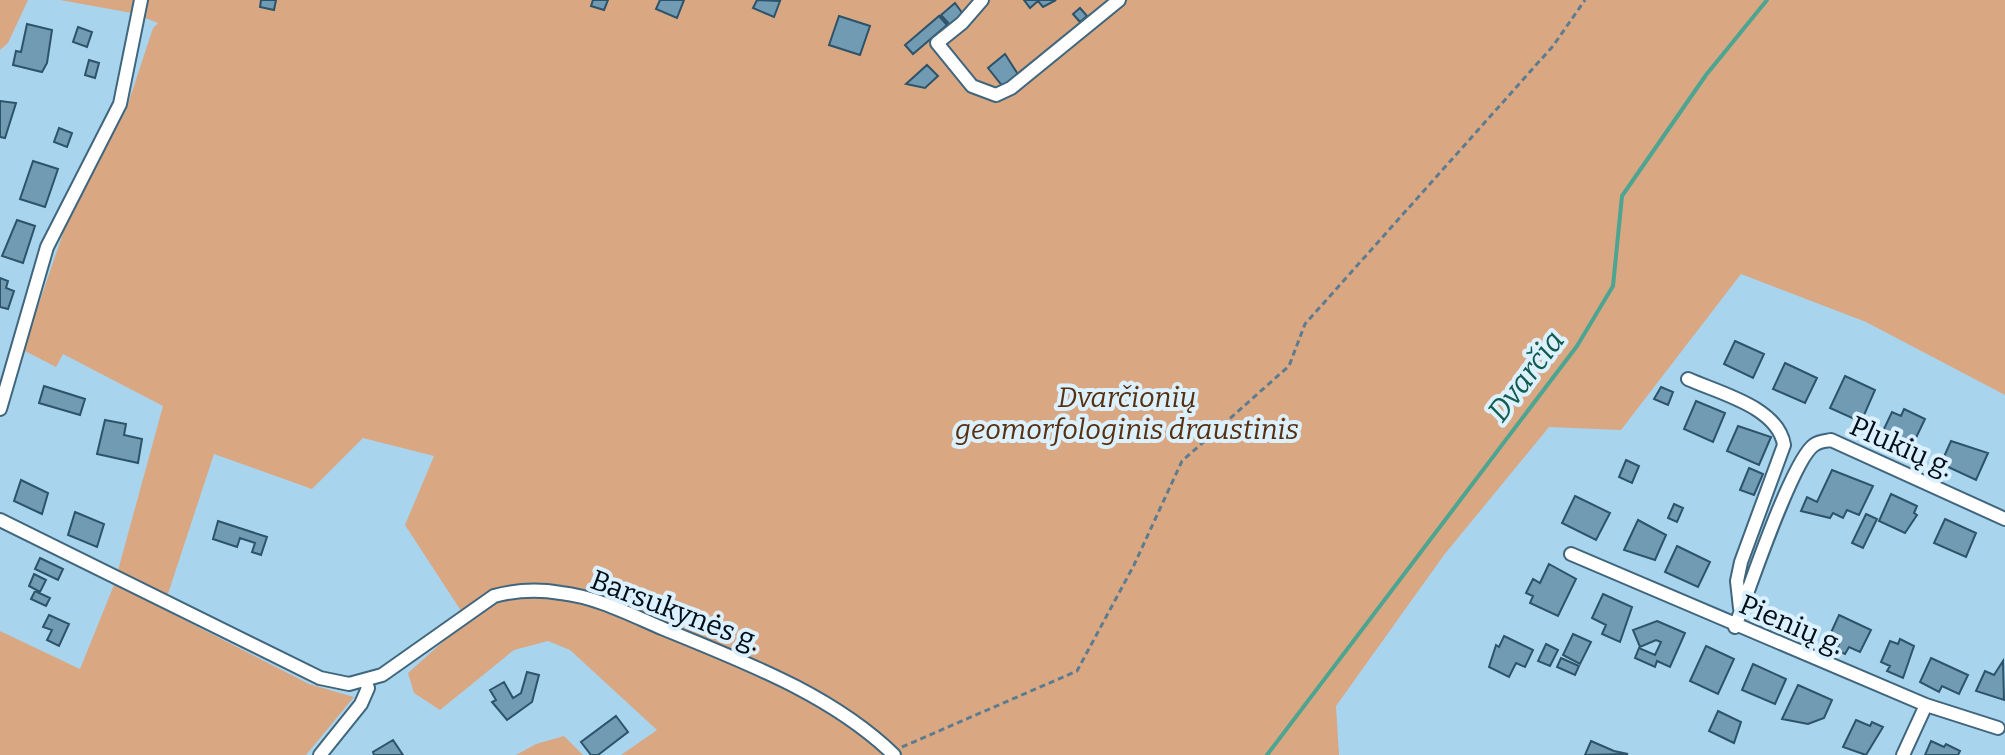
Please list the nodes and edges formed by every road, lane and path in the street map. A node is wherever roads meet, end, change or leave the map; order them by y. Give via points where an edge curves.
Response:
1 (141, 0) edge
2 (982, 0) edge
3 (1119, 0) edge
4 (1585, 0) edge
5 (1688, 379) dead end
6 (0, 409) edge
7 (2005, 519) edge
8 (0, 520) edge
9 (1571, 554) dead end
10 (1741, 611) junction
11 (1735, 627) junction
12 (365, 681) junction
13 (1926, 705) junction
14 (1998, 728) dead end
15 (892, 753) edge
16 (320, 755) edge
17 (1903, 755) edge

1 - 6 street via 120,104 47,247
2 - 3 street via 937,43 972,86 996,95
4 - 15 path via 1553,46 1305,324 1289,366 1182,461 1077,671
5 - 10 street, Plukių g. via 1765,416 1782,433 1784,445 1741,562
7 - 10 street, Plukių g. via 1831,440 1822,441 1806,454 1785,494
8 - 12 street, Barsukynės g. via 320,678 349,684
9 - 11 street, Pienių g.
10 - 11 street, Plukių g.
11 - 13 street, Pienių g.
12 - 15 street, Barsukynės g. via 400,665 494,596 513,591 563,593 603,604 770,673 854,723
12 - 16 street via 368,688 361,704
13 - 14 street, Pienių g.
13 - 17 street

